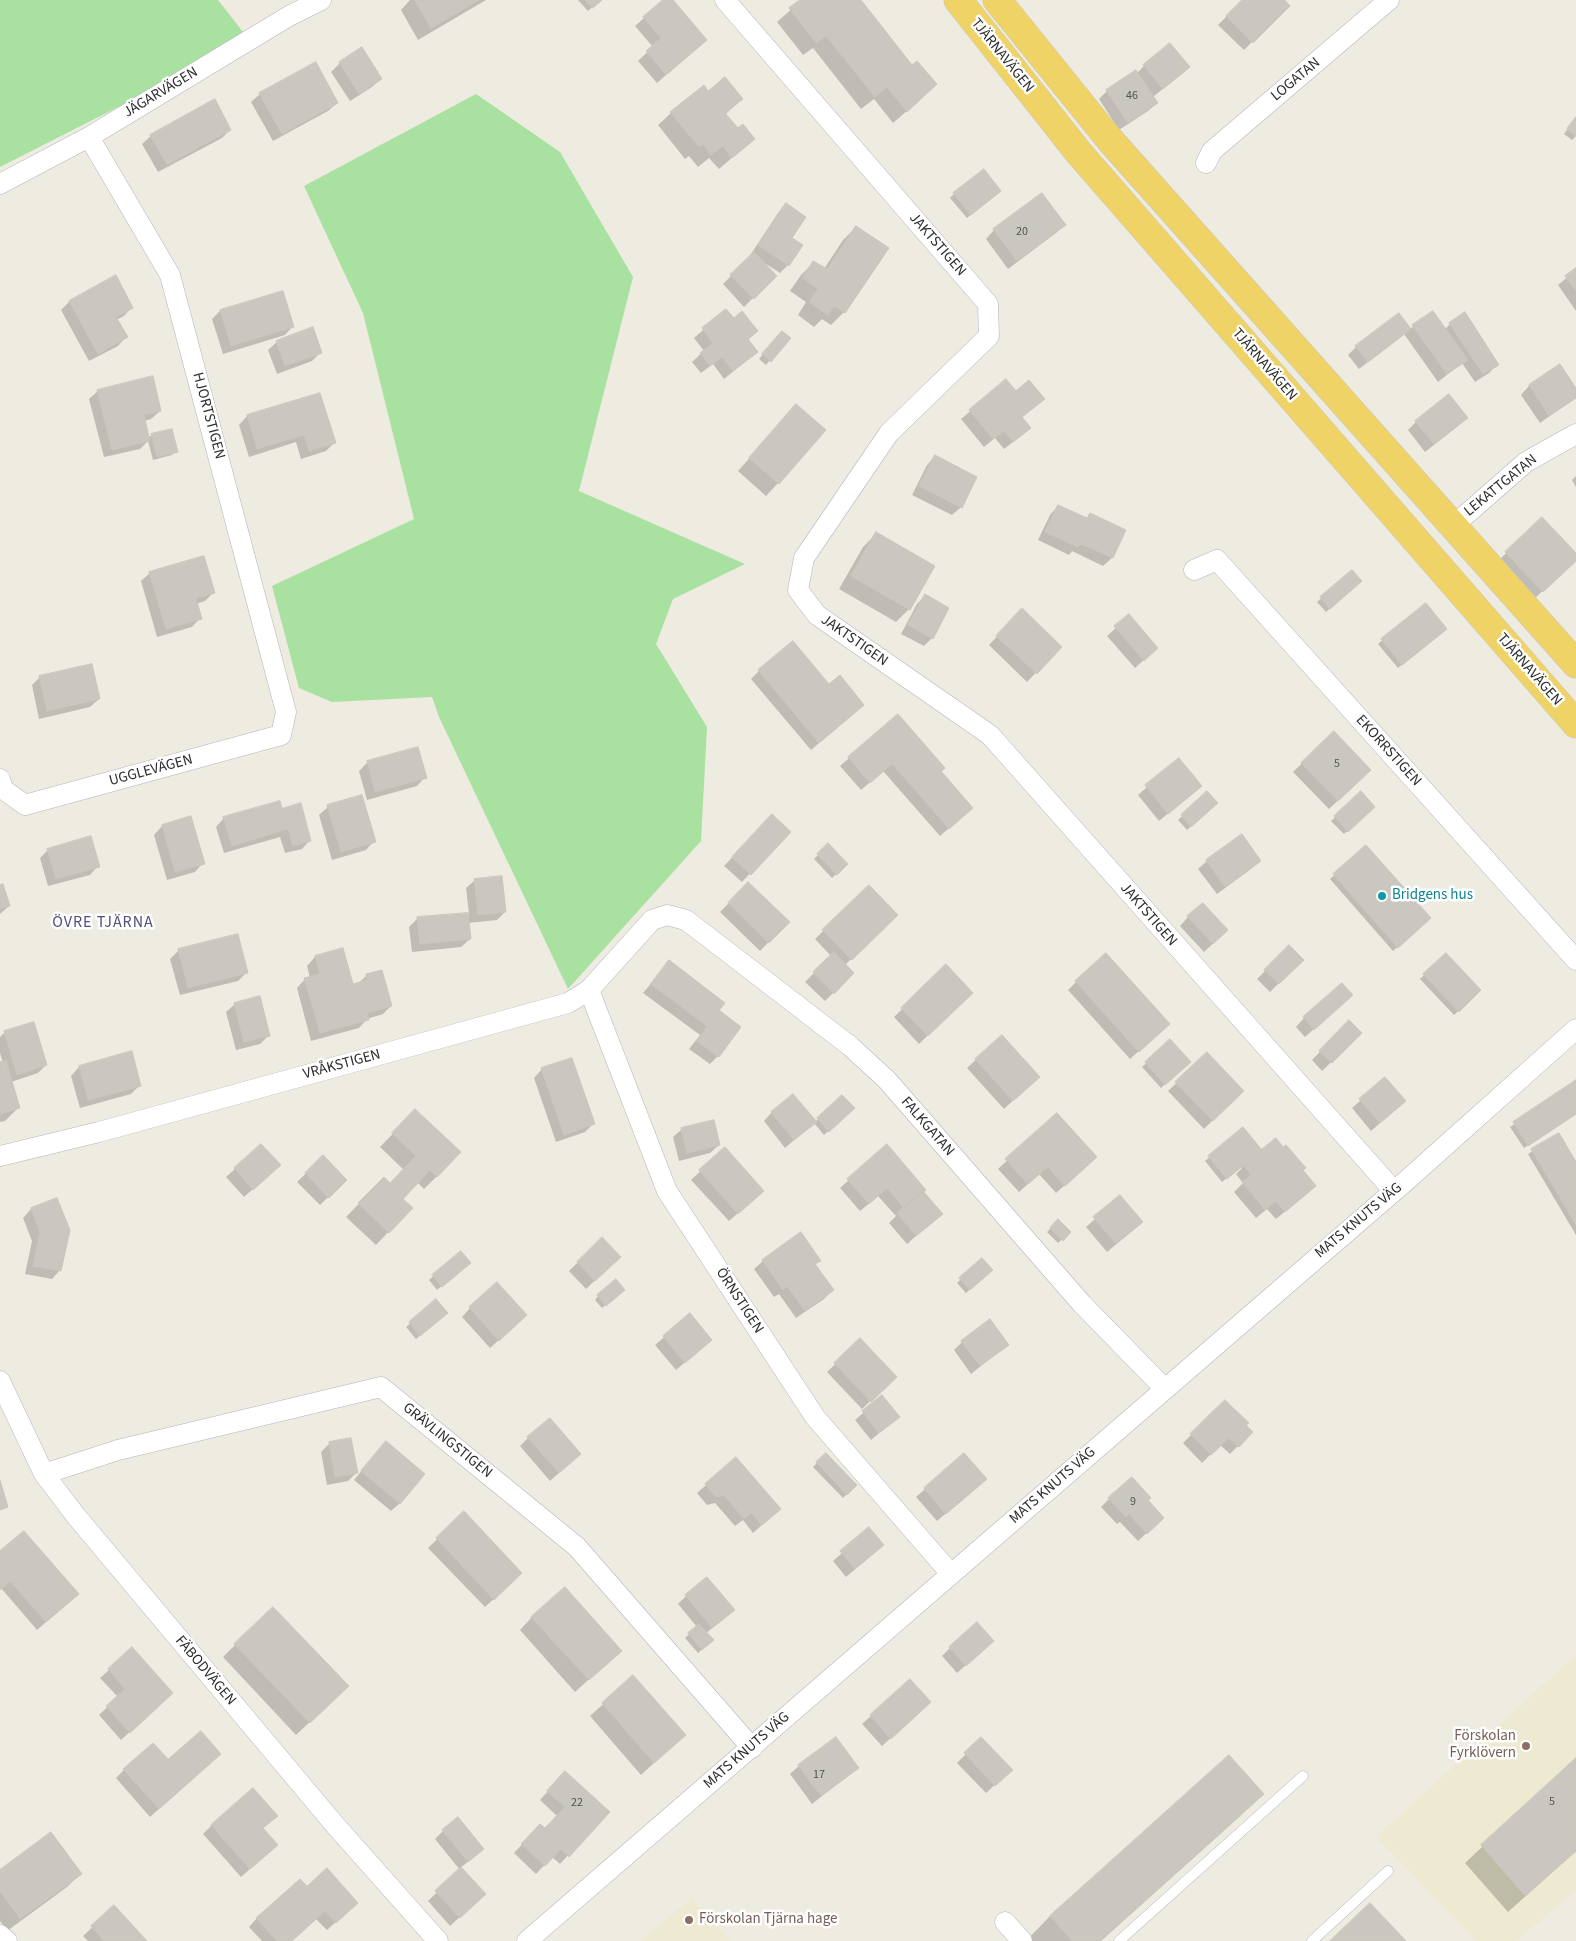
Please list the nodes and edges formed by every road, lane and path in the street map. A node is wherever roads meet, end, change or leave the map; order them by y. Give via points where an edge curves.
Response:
1 (320, 0) edge
2 (725, 0) edge
3 (958, 0) edge
4 (997, 0) edge
5 (1389, 0) edge
6 (89, 137) junction
7 (1206, 163) dead end
8 (0, 184) edge
9 (1576, 434) edge
10 (1453, 526) junction
11 (1194, 570) dead end
12 (1576, 664) edge
13 (286, 712) joint
14 (1576, 724) edge
15 (1, 784) edge
16 (652, 920) joint
17 (1576, 960) edge
18 (589, 990) junction
19 (1576, 1029) edge
20 (0, 1156) edge
21 (1393, 1190) junction
22 (0, 1381) edge
23 (1164, 1389) junction
24 (44, 1474) junction
25 (951, 1574) junction
26 (752, 1748) junction
27 (1303, 1776) dead end
28 (1388, 1871) dead end
29 (1005, 1922) dead end
30 (0, 1935) edge
31 (7, 1941) edge
32 (438, 1941) edge
33 (527, 1941) edge
34 (1022, 1941) edge
35 (1119, 1941) edge
36 (1312, 1941) edge

1 - 6 street, JÄGARVÄGEN
2 - 21 street, JAKTSTIGEN via 988,304 989,336 889,433 804,558 798,590 817,615 990,735
3 - 14 highway, TJÄRNAVÄGEN via 1079,152
4 - 10 highway, TJÄRNAVÄGEN via 1110,140
5 - 7 street, LOGATAN via 1212,151
6 - 8 street, JÄGARVÄGEN
6 - 13 street, HJORTSTIGEN via 170,275
9 - 10 street, LEKATTGATAN via 1526,462
10 - 12 highway, TJÄRNAVÄGEN
11 - 17 street, EKORRSTIGEN via 1217,560
13 - 15 street, UGGLEVÄGEN via 280,735 35,803 26,805
16 - 18 street, VRÅKSTIGEN
16 - 23 street, FALKGATAN via 667,915 686,920 850,1046 887,1080 1082,1304
18 - 20 street, VRÅKSTIGEN via 568,1003 99,1132
18 - 25 street, ÖRNSTIGEN via 667,1191 815,1417
19 - 21 street, MATS KNUTS VÄG
21 - 23 street, MATS KNUTS VÄG
22 - 24 street, FÄBODVÄGEN
23 - 25 street, MATS KNUTS VÄG
24 - 26 street, GRÄVLINGSTIGEN via 118,1450 381,1387 577,1547
24 - 32 street, FÄBODVÄGEN via 116,1565 329,1818
25 - 26 street, MATS KNUTS VÄG
26 - 33 street, MATS KNUTS VÄG
27 - 35 lane
28 - 36 lane
29 - 34 street
30 - 31 street

